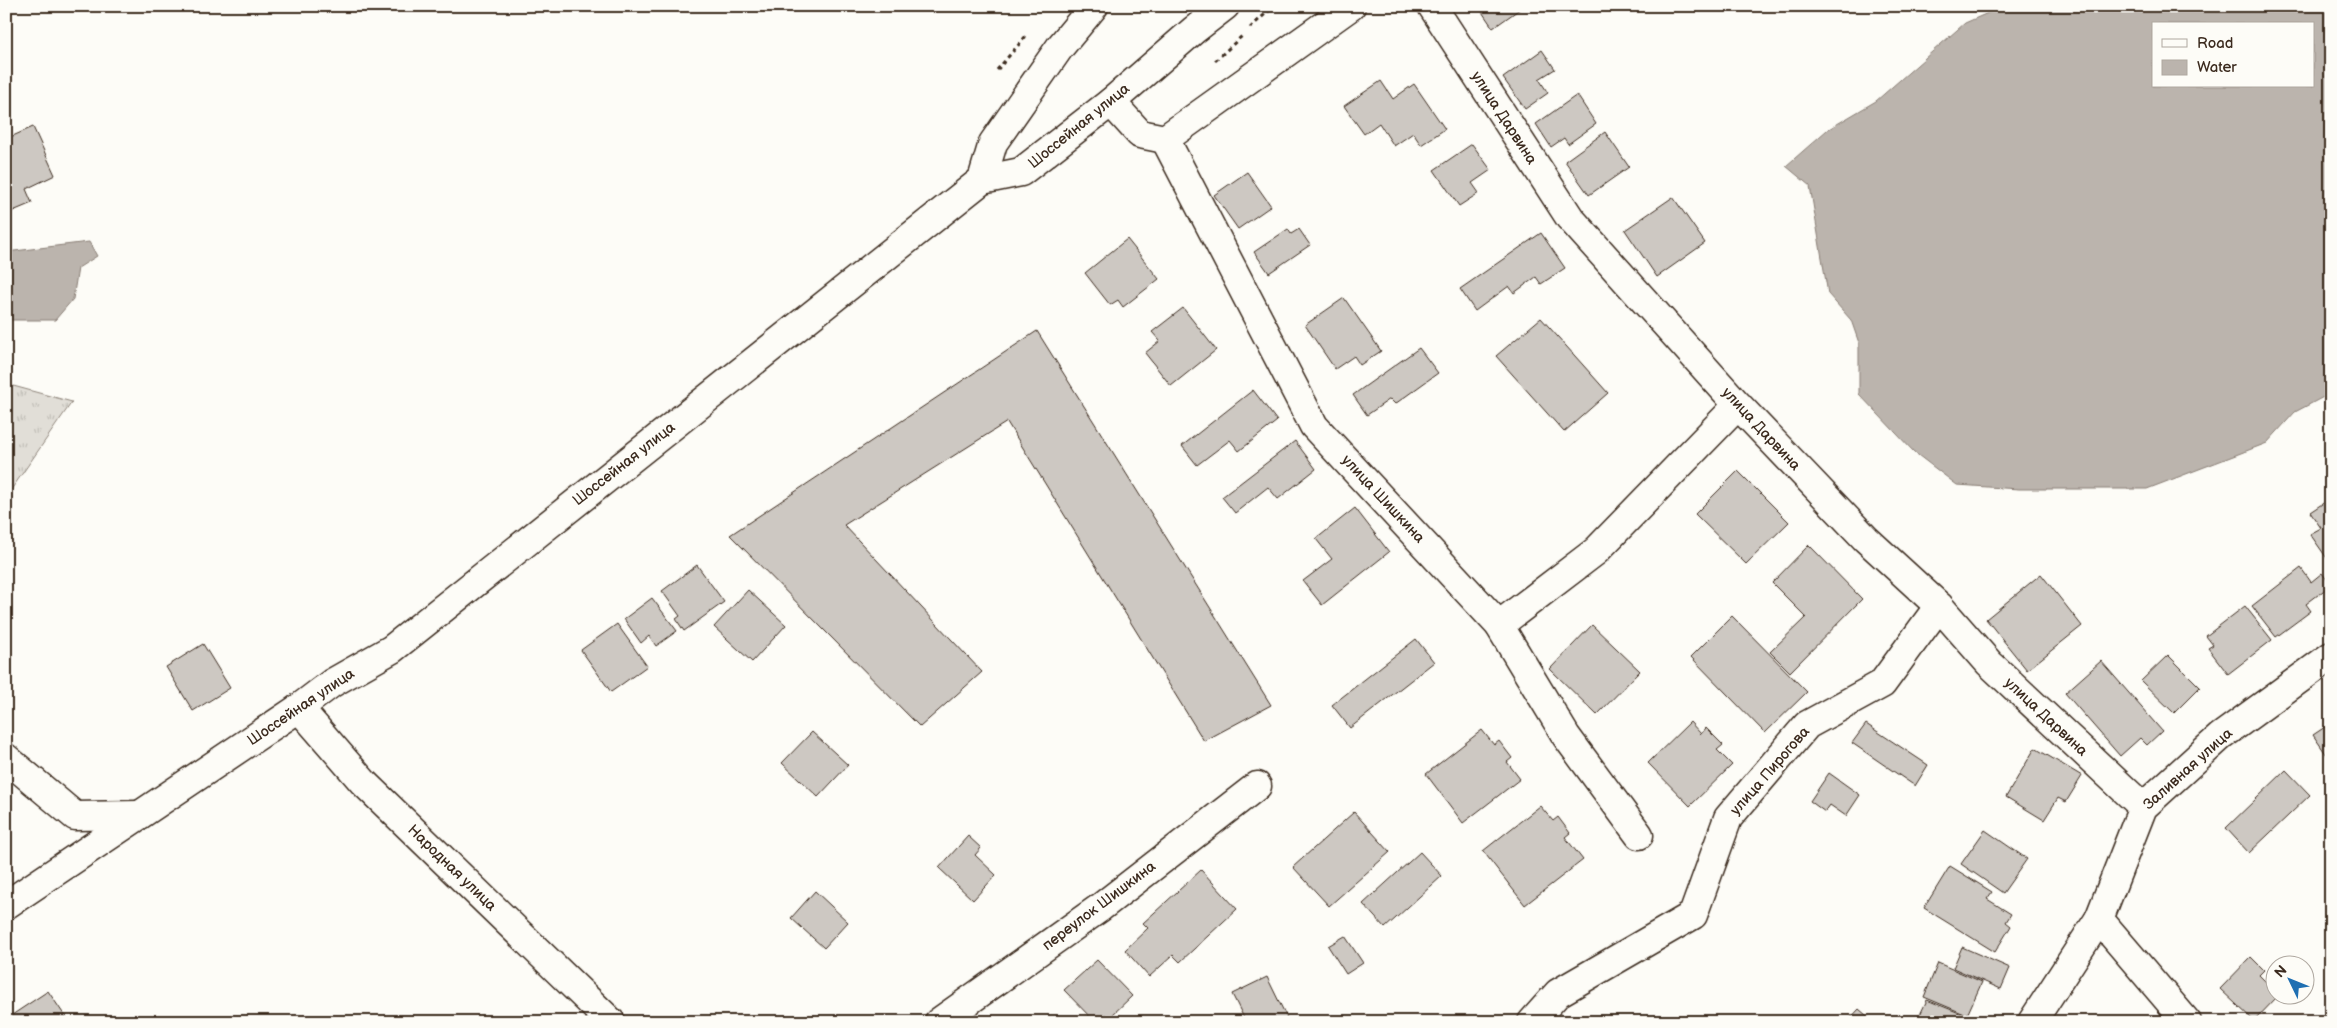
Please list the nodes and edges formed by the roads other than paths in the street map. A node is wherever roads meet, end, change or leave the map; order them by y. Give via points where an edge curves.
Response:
1 (1094, 6) edge
2 (1226, 6) edge
3 (1350, 6) edge
4 (1432, 6) edge
5 (1111, 102) junction
6 (1165, 138) junction
7 (982, 180) junction
8 (1738, 405) junction
9 (1939, 606) junction
10 (1499, 625) junction
11 (2329, 659) edge
12 (299, 708) junction
13 (6, 758) edge
14 (1257, 786) dead end
15 (2143, 807) junction
16 (139, 815) junction
17 (1639, 835) dead end
18 (6, 905) edge
19 (2099, 919) junction
20 (611, 1022) edge
21 (939, 1022) edge
22 (1532, 1022) edge
23 (2032, 1022) edge
24 (2187, 1022) edge

1 - 7 street via 1060,47 992,143
2 - 5 street, Шоссейная улица
3 - 6 street
4 - 8 street, улица Дарвина via 1570,218
5 - 6 street via 1140,134
5 - 7 street, Шоссейная улица via 1022,172
6 - 10 street, улица Шишкина via 1314,426
7 - 12 street, Шоссейная улица via 392,649 332,683
8 - 9 street, улица Дарвина via 1866,539
8 - 10 street via 1596,551
9 - 15 street, улица Дарвина via 1989,663
9 - 22 street, улица Пирогова via 1882,684 1808,725 1728,818 1693,915 1558,993
10 - 17 street, улица Шишкина via 1566,736
11 - 15 street, Заливная улица via 2220,737
12 - 16 street, Шоссейная улица
12 - 20 street, Народная улица via 364,783
13 - 16 street via 75,816
14 - 21 street, переулок Шишкина via 1101,906
15 - 19 street, Заливная улица
16 - 18 street, Шоссейная улица
19 - 23 street, Заливная улица
19 - 24 street

